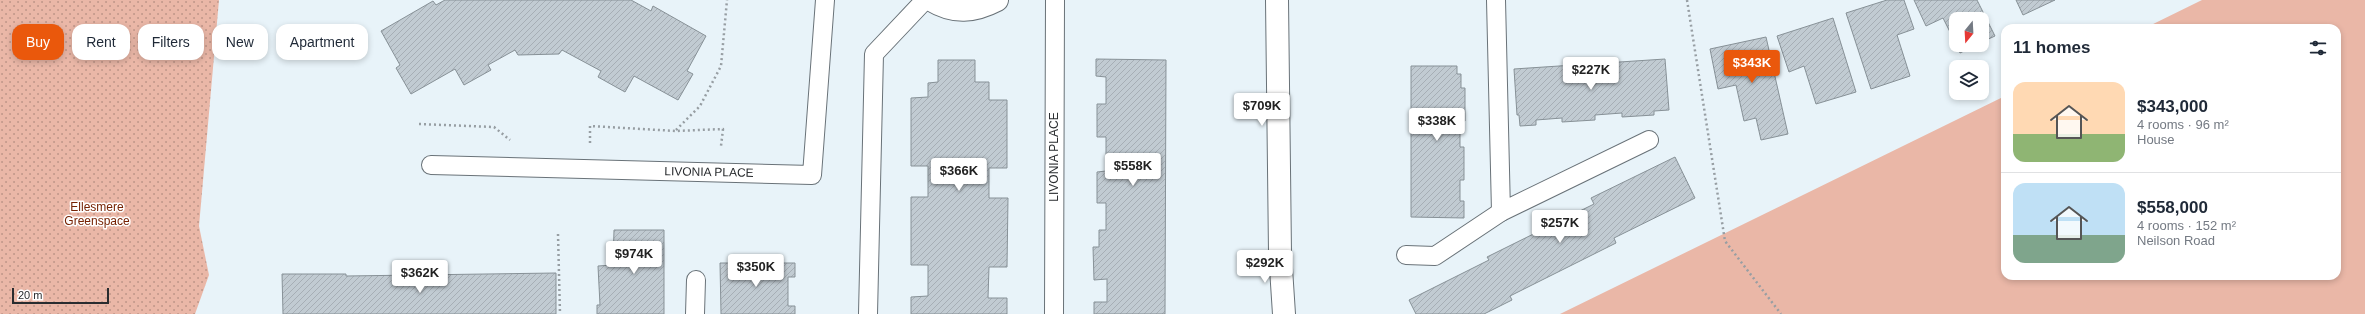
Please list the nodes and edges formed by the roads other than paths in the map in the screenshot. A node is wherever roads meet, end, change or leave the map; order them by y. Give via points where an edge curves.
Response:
1 (825, 0) edge
2 (925, 0) edge
3 (931, 0) edge
4 (998, 0) edge
5 (1055, 0) edge
6 (1277, 0) edge
7 (1496, 0) edge
8 (1649, 140) dead end
9 (431, 165) dead end
10 (1501, 212) junction
11 (1406, 255) dead end
12 (696, 280) dead end
13 (695, 314) edge
14 (868, 314) edge
15 (1054, 314) edge
16 (1284, 314) edge

1 - 9 lane, LIVONIA PLACE via 812,175
2 - 14 lane via 874,54
3 - 4 main road via 944,7 962,11 982,8
5 - 15 lane, LIVONIA PLACE
6 - 16 main road via 1280,253
7 - 10 lane
8 - 10 lane
10 - 11 lane via 1435,256
12 - 13 lane

